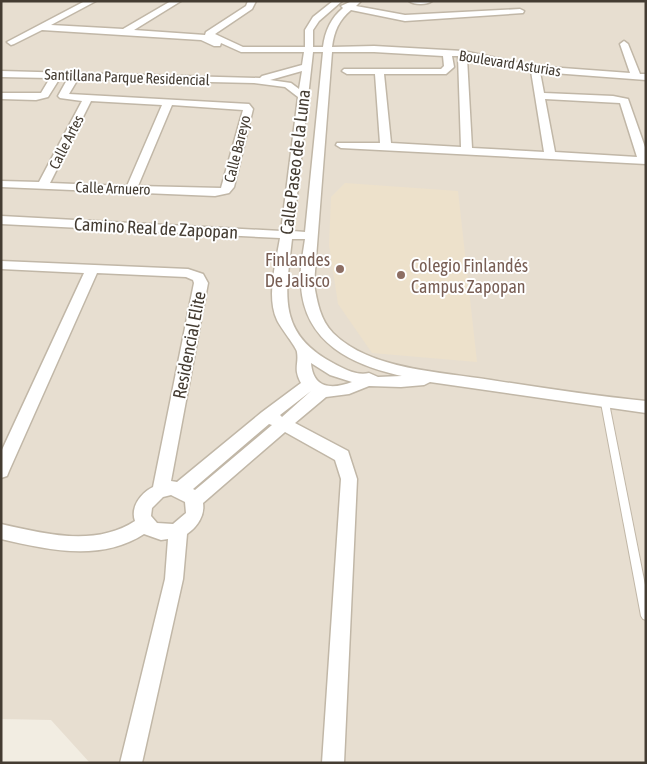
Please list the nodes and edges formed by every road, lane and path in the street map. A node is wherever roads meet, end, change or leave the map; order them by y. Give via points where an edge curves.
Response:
1 (92, 1) edge
2 (177, 1) edge
3 (252, 1) edge
4 (413, 1) edge
5 (428, 1) edge
6 (508, 1) edge
7 (523, 1) edge
8 (354, 4) edge
9 (337, 8) edge
10 (520, 11) junction
11 (406, 18) junction
12 (41, 27) junction
13 (125, 32) junction
14 (11, 42) dead end
15 (624, 44) dead end
16 (328, 46) junction
17 (447, 54) junction
18 (463, 54) junction
19 (308, 58) junction
20 (535, 68) junction
21 (347, 71) dead end
22 (379, 71) junction
23 (1, 74) edge
24 (57, 75) junction
25 (75, 75) junction
26 (636, 76) junction
27 (646, 77) edge
28 (254, 80) junction
29 (6, 96) edge
30 (303, 96) junction
31 (540, 96) junction
32 (88, 98) junction
33 (168, 102) junction
34 (1, 110) edge
35 (297, 143) junction
36 (320, 144) junction
37 (341, 145) dead end
38 (386, 146) junction
39 (466, 151) junction
40 (550, 156) junction
41 (645, 161) edge
42 (1, 184) edge
43 (43, 186) junction
44 (131, 189) junction
45 (225, 191) joint
46 (1, 220) edge
47 (286, 235) junction
48 (312, 236) junction
49 (1, 266) edge
50 (92, 269) junction
51 (305, 350) junction
52 (374, 363) junction
53 (368, 380) junction
54 (455, 380) junction
55 (316, 388) junction
56 (605, 403) junction
57 (646, 407) edge
58 (276, 420) junction
59 (1, 472) edge
60 (181, 489) junction
61 (161, 490) junction
62 (194, 501) junction
63 (145, 524) junction
64 (178, 530) junction
65 (1, 531) edge
66 (646, 616) edge
67 (131, 763) edge
68 (333, 763) edge

1 - 12 street
2 - 13 street
3 - 19 street via 249,7 209,34 241,49
4 - 5 street
6 - 10 street
7 - 10 street
8 - 9 street, Calle Paseo de la Luna
8 - 11 street
9 - 11 street
9 - 16 street, Calle Paseo de la Luna
9 - 19 street, Calle Paseo de la Luna via 320,16 308,30
10 - 11 street
12 - 13 street
12 - 14 street
13 - 19 street via 203,37 233,52
15 - 26 street
16 - 17 street, Boulevard Asturias
16 - 19 street, Boulevard Asturias
16 - 36 street, Calle Paseo de la Luna
17 - 18 street, Boulevard Asturias
17 - 22 street via 448,67 443,72
18 - 20 street, Boulevard Asturias
18 - 39 street
19 - 28 street
19 - 30 street, Calle Paseo de la Luna
20 - 26 street, Boulevard Asturias
20 - 31 street
21 - 22 street
22 - 38 street
23 - 24 street, Santillana Parque Residencial
24 - 25 street, Santillana Parque Residencial
24 - 29 street via 45,95
25 - 28 street, Santillana Parque Residencial
25 - 32 street via 64,96
26 - 27 street, Boulevard Asturias
28 - 30 street via 288,85
29 - 34 street
30 - 35 street, Calle Paseo de la Luna
31 - 40 street
31 - 41 street via 624,101
32 - 33 street
32 - 43 street, Calle Artes
33 - 44 street
33 - 45 street, Calle Bareyo via 245,106 248,109
35 - 36 street
35 - 47 street, Calle Paseo de la Luna
36 - 48 street, Calle Paseo de la Luna
37 - 38 street
38 - 39 street
39 - 40 street
40 - 41 street
42 - 43 street, Calle Arnuero
43 - 44 street, Calle Arnuero
44 - 45 street, Calle Arnuero
46 - 47 street, Camino Real de Zapopan
47 - 48 street, Camino Real de Zapopan
47 - 51 street, Calle Paseo de la Luna via 280,301 283,318
48 - 52 street, Calle Paseo de la Luna via 307,284 317,322 329,337 348,351
49 - 50 street, Residencial Elite
50 - 59 street
50 - 61 street, Residencial Elite via 188,273 198,277 201,283
51 - 53 street, Calle Paseo de la Luna via 337,372
51 - 55 street via 304,369
52 - 53 street via 374,372
52 - 54 street, Calle Paseo de la Luna
53 - 54 street, Calle Paseo de la Luna
53 - 55 street via 338,392
54 - 56 street, Calle Paseo de la Luna
55 - 58 street
56 - 57 street, Calle Paseo de la Luna
56 - 66 lane
58 - 60 street
58 - 62 street
58 - 68 street via 342,456 349,479
60 - 61 street
60 - 62 street
61 - 63 street via 152,494 142,508
62 - 64 street via 193,517
63 - 64 street via 159,532
63 - 65 street via 125,536 87,544 61,543
64 - 67 street via 174,579

